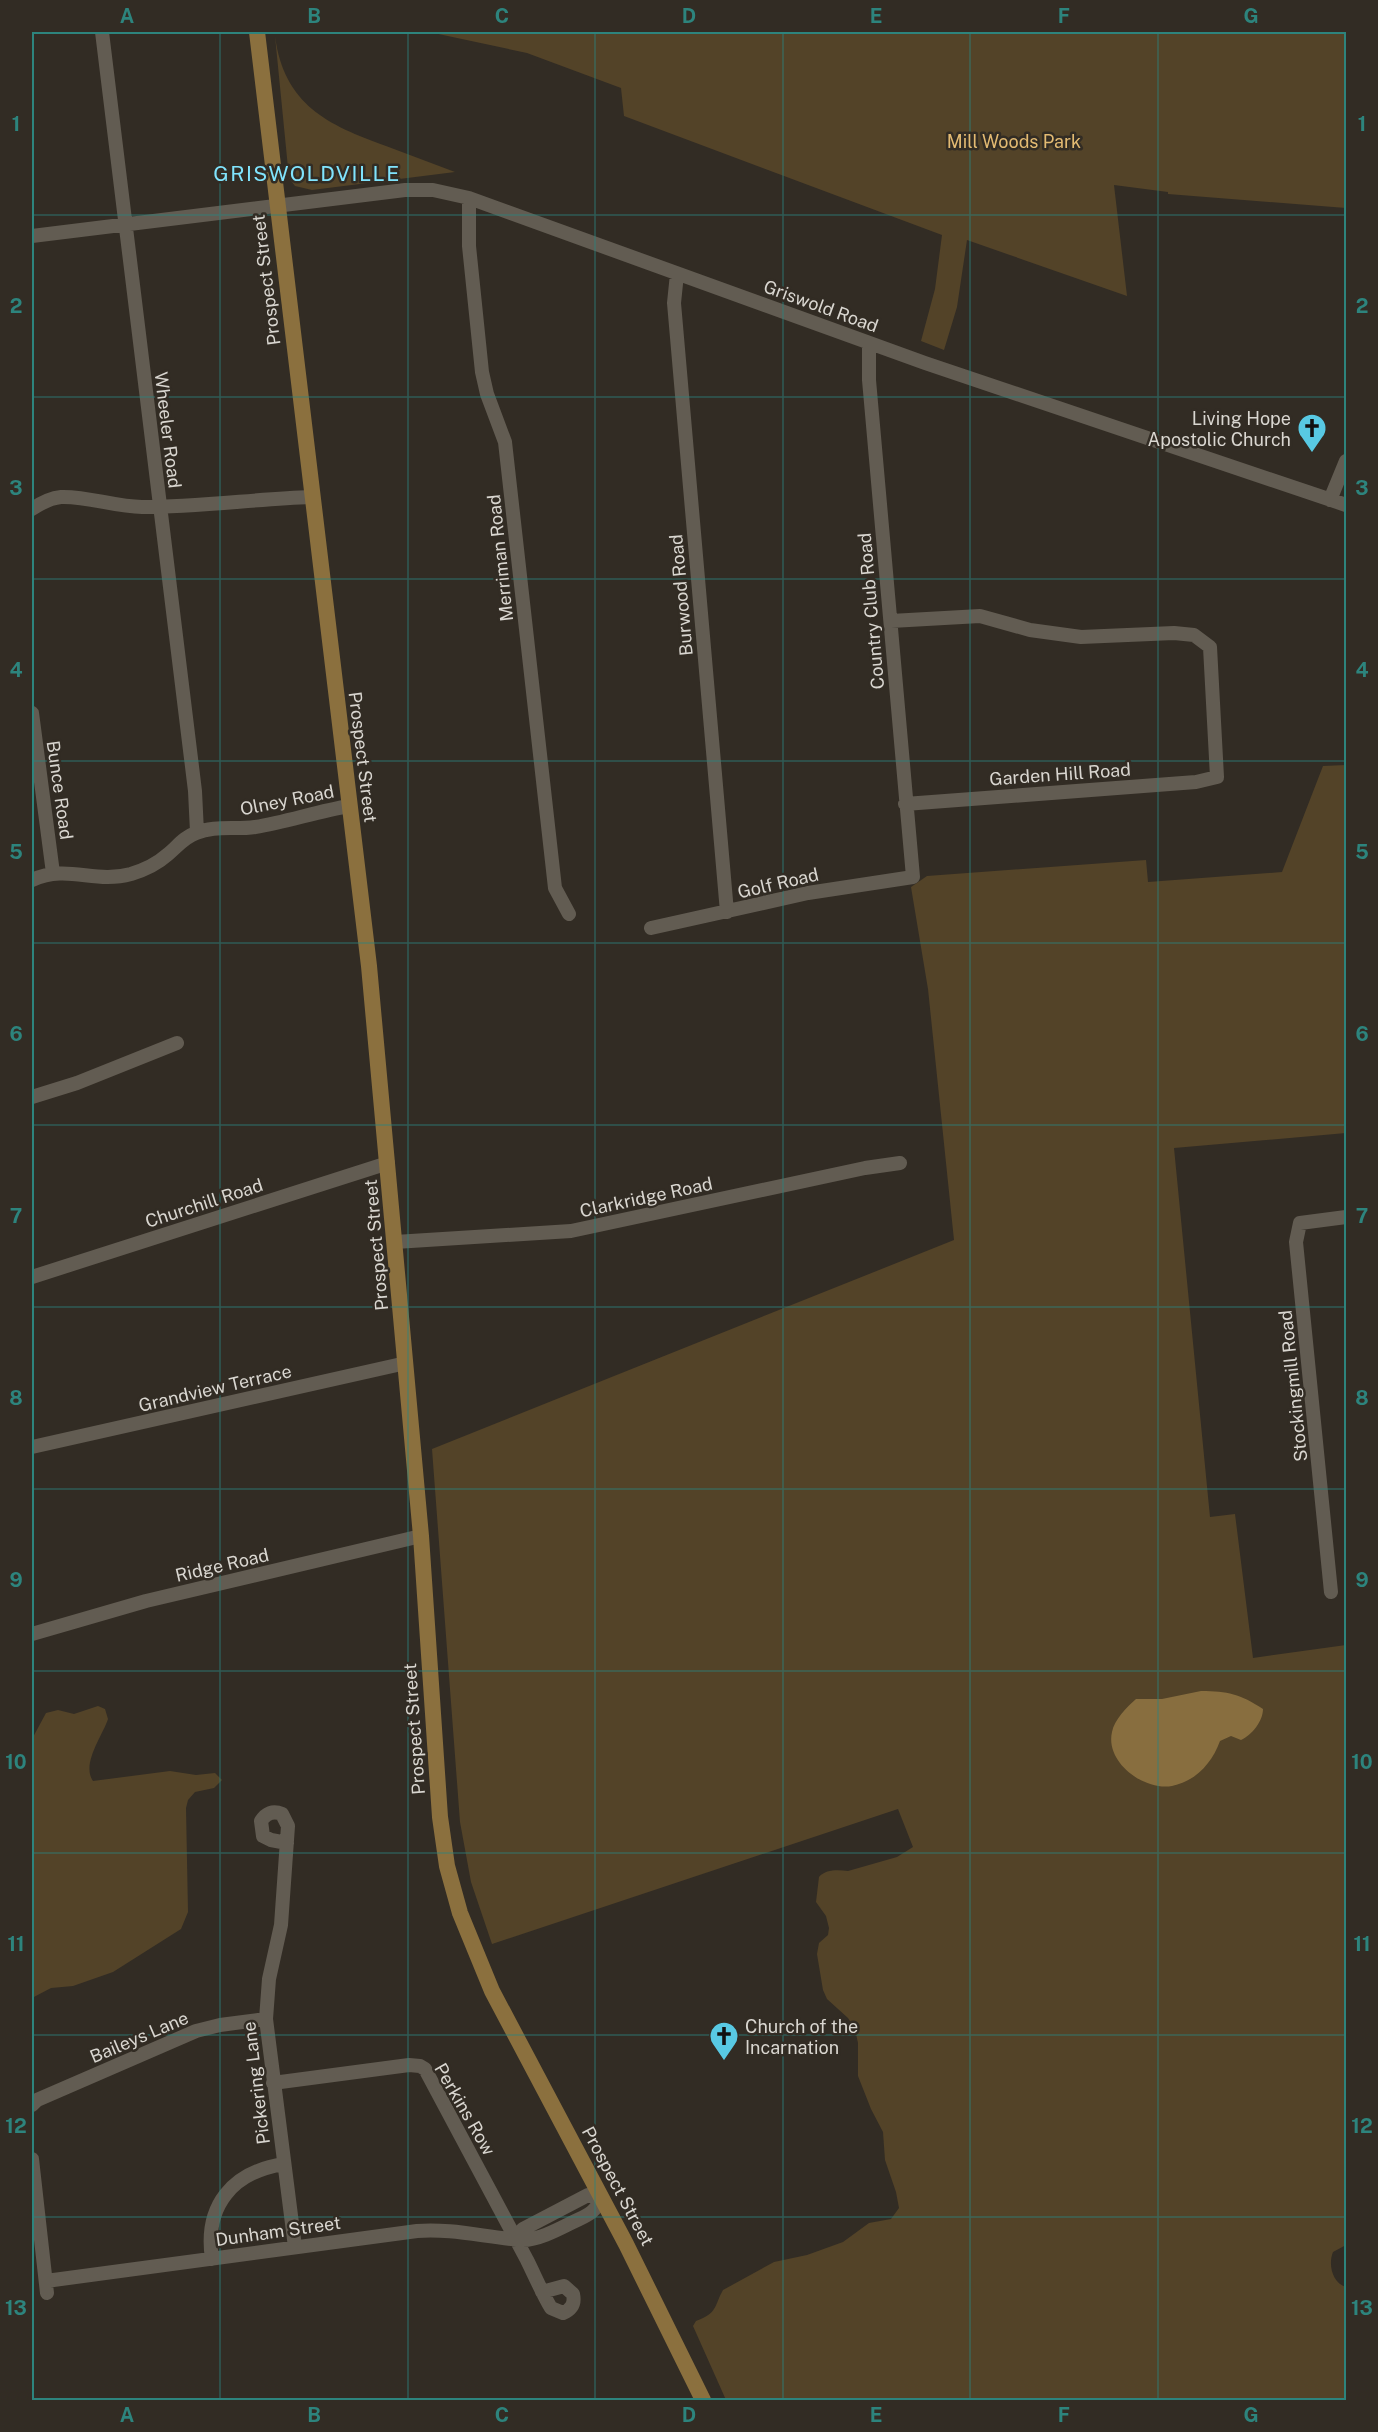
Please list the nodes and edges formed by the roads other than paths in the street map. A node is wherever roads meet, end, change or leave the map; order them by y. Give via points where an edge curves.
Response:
1 (102, 32) edge
2 (256, 32) edge
3 (469, 198) junction
4 (276, 206) junction
5 (124, 224) junction
6 (32, 236) edge
7 (677, 274) junction
8 (869, 343) junction
9 (1347, 461) edge
10 (311, 497) junction
11 (1330, 500) junction
12 (1347, 505) edge
13 (159, 506) junction
14 (32, 509) edge
15 (891, 621) junction
16 (32, 712) edge
17 (905, 804) junction
18 (350, 806) junction
19 (197, 832) junction
20 (53, 873) junction
21 (913, 877) joint
22 (32, 879) edge
23 (727, 912) junction
24 (569, 914) dead end
25 (651, 928) dead end
26 (177, 1043) dead end
27 (32, 1097) edge
28 (388, 1163) junction
29 (900, 1163) dead end
30 (1347, 1217) edge
31 (395, 1242) junction
32 (32, 1277) edge
33 (406, 1363) junction
34 (32, 1448) edge
35 (421, 1536) junction
36 (1331, 1592) dead end
37 (32, 1634) edge
38 (287, 1843) dead end
39 (266, 2019) junction
40 (273, 2083) junction
41 (32, 2105) edge
42 (32, 2159) edge
43 (284, 2164) junction
44 (602, 2198) junction
45 (516, 2238) junction
46 (295, 2247) junction
47 (212, 2259) junction
48 (542, 2292) dead end
49 (703, 2400) edge

1 - 5 street, Wheeler Road
2 - 4 main road, Prospect Street
3 - 4 street, Griswold Road via 415,189
3 - 7 street, Griswold Road
3 - 24 street, Merriman Road via 469,246 482,372 505,442 555,888
4 - 5 street, Griswold Road
4 - 10 main road, Prospect Street
5 - 6 street, Griswold Road
5 - 13 street, Wheeler Road
7 - 8 street, Griswold Road
7 - 23 street, Burwood Road via 675,315
8 - 11 street, Griswold Road
8 - 15 street, Country Club Road
9 - 11 street
10 - 13 street
10 - 18 main road, Prospect Street
11 - 12 street, Griswold Road
13 - 14 street via 114,506 69,497 48,500
13 - 19 street, Wheeler Road
15 - 17 street, Country Club Road
15 - 17 street, Garden Hill Road via 980,616 1030,630 1081,638 1194,635 1210,647 1217,777 1196,782
16 - 20 street, Bunce Road
17 - 21 street, Country Club Road
18 - 19 street, Olney Road via 262,826
18 - 28 main road, Prospect Street
19 - 20 street via 160,861 132,873 108,878
20 - 22 street
21 - 23 street, Golf Road via 808,893
23 - 25 street, Golf Road
26 - 27 street
28 - 31 main road, Prospect Street
28 - 32 street, Churchill Road
29 - 31 street, Clarkridge Road via 571,1231
30 - 36 street, Stockingmill Road via 1300,1223 1296,1242
31 - 33 main road, Prospect Street
33 - 34 street, Grandview Terrace
33 - 35 main road, Prospect Street
35 - 37 street, Ridge Road via 146,1601
35 - 44 main road, Prospect Street via 440,1817 450,1880 492,1991
38 - 39 street, Pickering Lane via 281,1925 269,1979
39 - 40 street, Pickering Lane
39 - 41 street, Baileys Lane via 196,2031
40 - 43 street, Pickering Lane
40 - 45 street, Perkins Row via 409,2065 425,2069
42 - 47 street, Dunham Street via 46,2287
43 - 46 street, Pickering Lane
43 - 47 street via 250,2174 225,2195 211,2223
44 - 45 street via 587,2196 523,2229
44 - 49 main road, Prospect Street
45 - 46 street, Dunham Street via 431,2230
45 - 48 street, Perkins Row
46 - 47 street, Dunham Street

